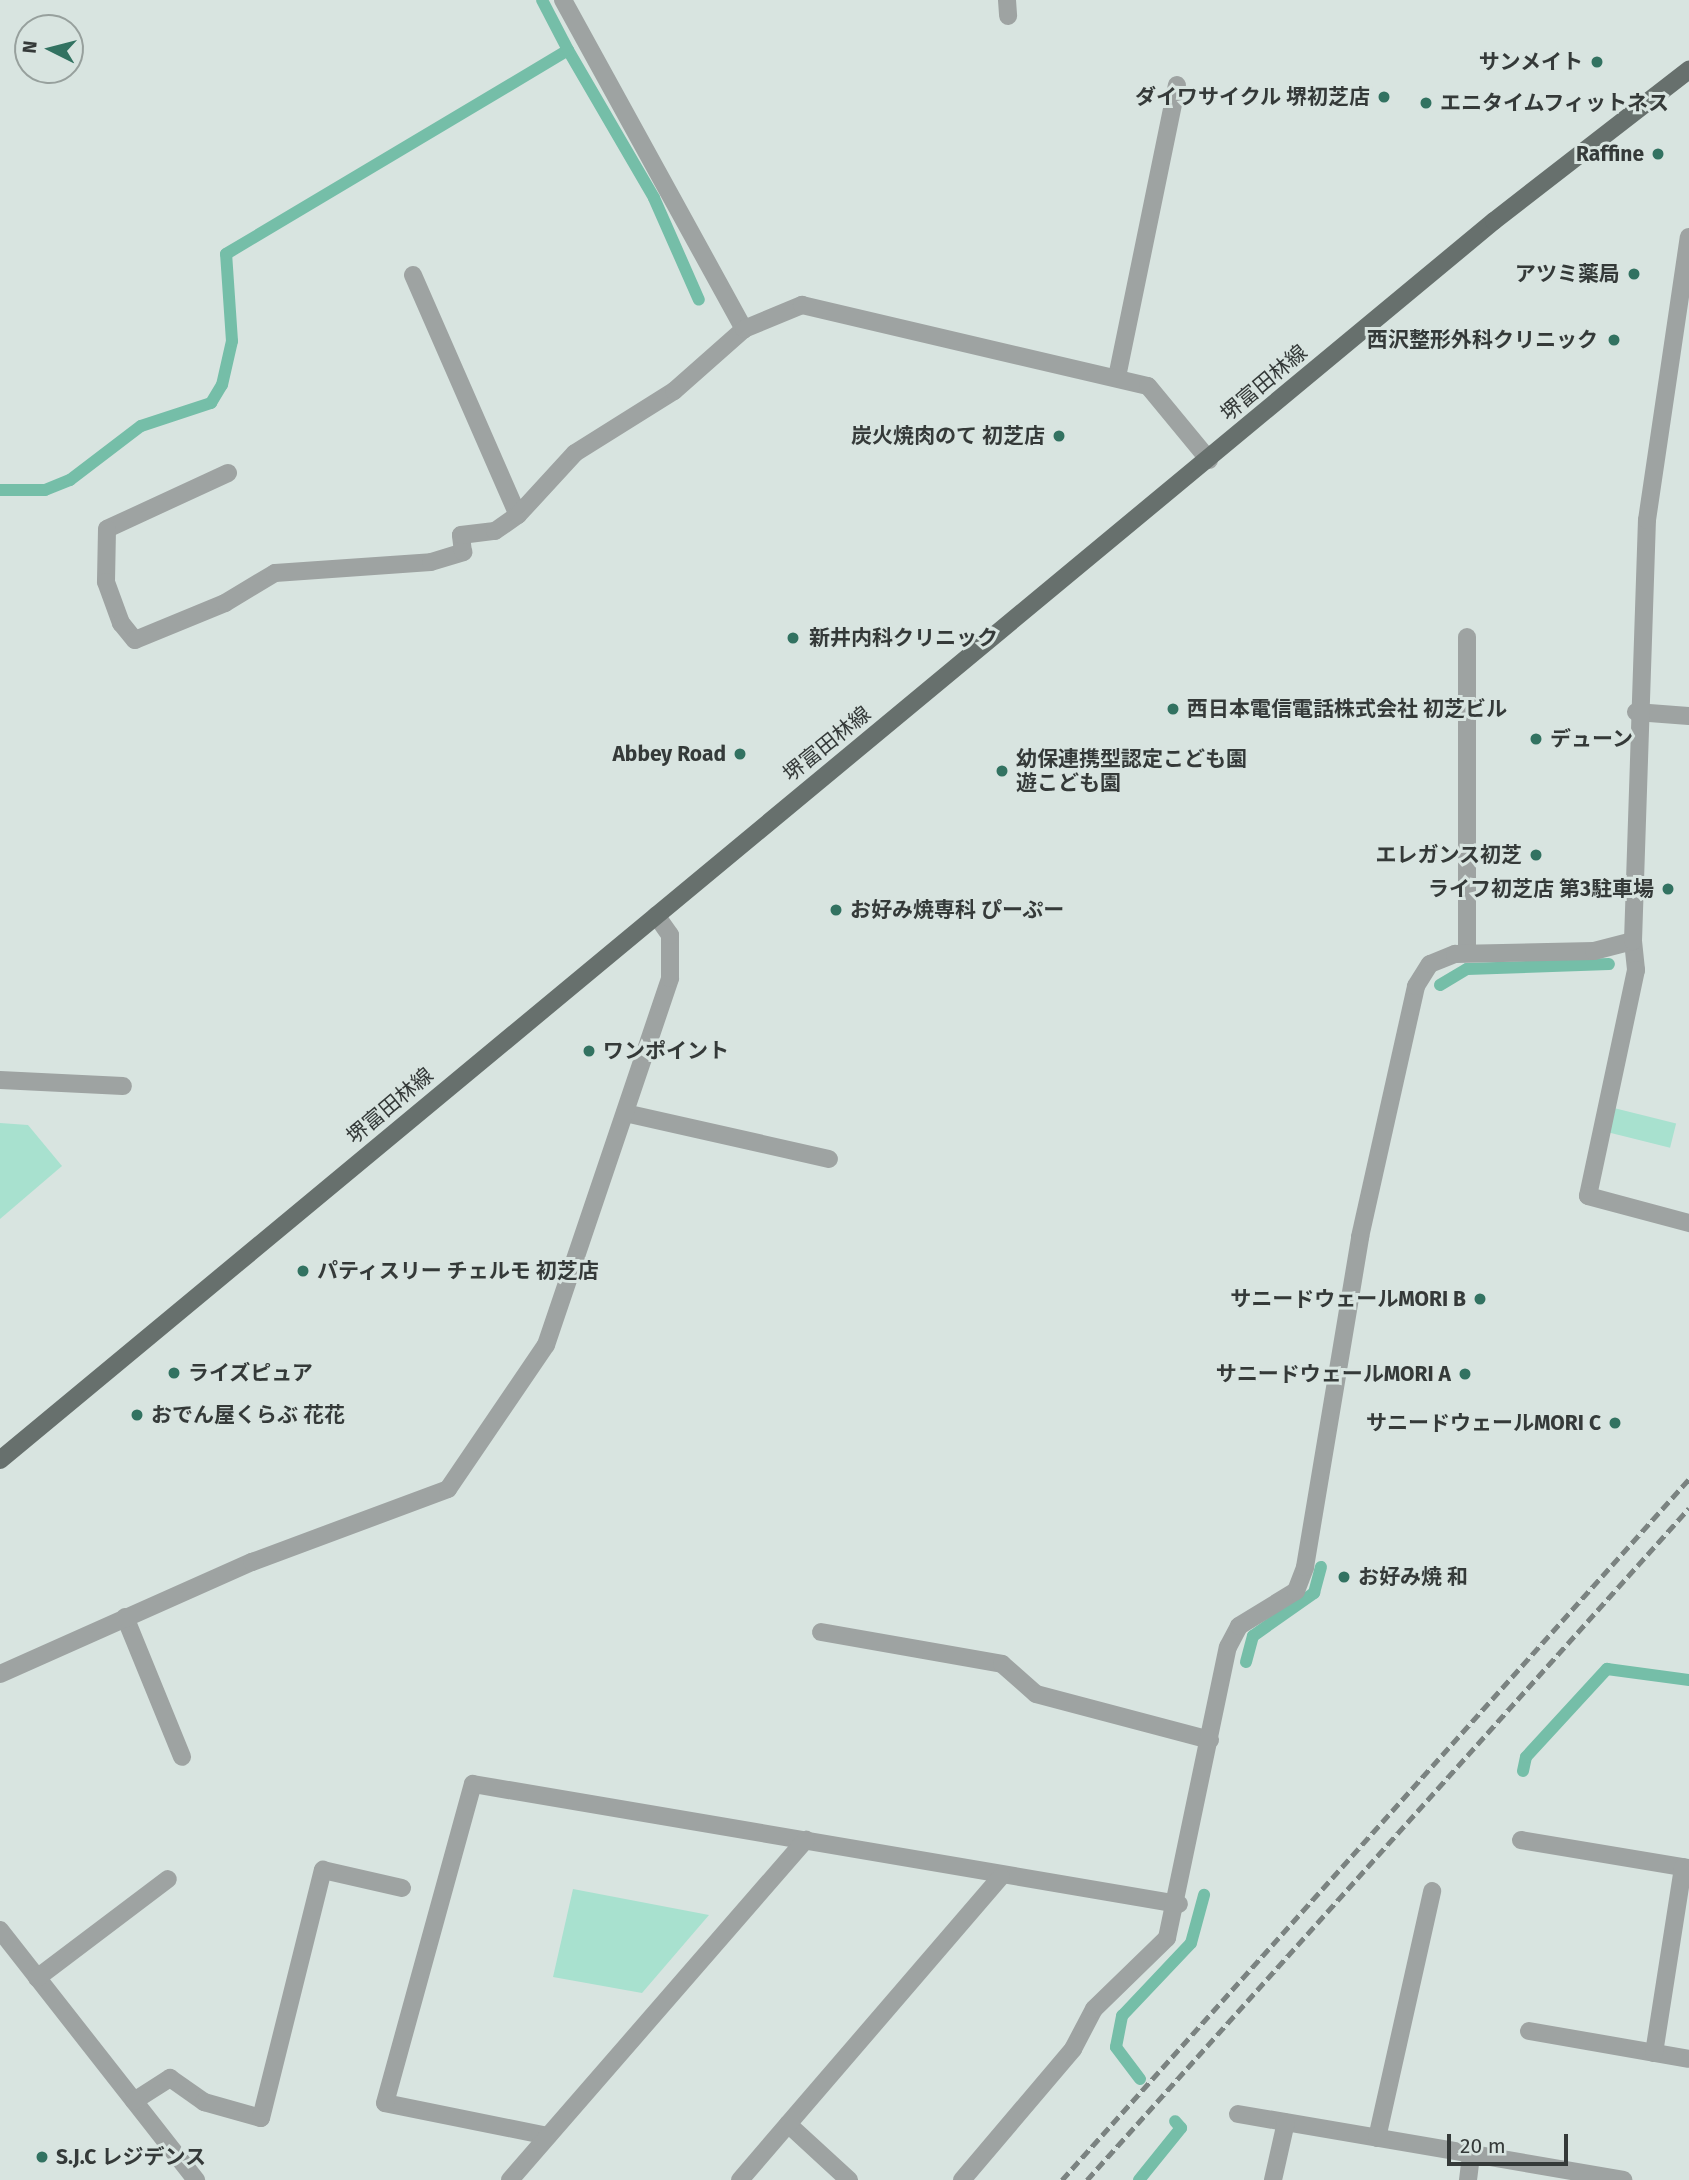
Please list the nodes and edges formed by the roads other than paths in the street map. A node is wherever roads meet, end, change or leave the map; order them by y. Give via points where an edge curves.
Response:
1 (563, 0) edge
2 (1689, 70) edge
3 (1177, 85) dead end
4 (1689, 237) edge
5 (413, 275) dead end
6 (744, 329) junction
7 (1117, 377) junction
8 (1209, 460) junction
9 (228, 473) dead end
10 (518, 516) junction
11 (1467, 637) dead end
12 (1636, 712) junction
13 (1689, 716) edge
14 (656, 915) junction
15 (1633, 941) junction
16 (1467, 953) junction
17 (0, 1080) edge
18 (123, 1086) dead end
19 (625, 1113) junction
20 (829, 1159) dead end
21 (1689, 1223) edge
22 (0, 1460) edge
23 (125, 1617) junction
24 (821, 1632) dead end
25 (0, 1674) edge
26 (1210, 1740) junction
27 (183, 1757) dead end
28 (806, 1840) junction
29 (1521, 1840) dead end
30 (1686, 1867) edge
31 (1001, 1877) junction
32 (168, 1879) dead end
33 (402, 1888) dead end
34 (1432, 1891) dead end
35 (1179, 1904) junction
36 (0, 1930) edge
37 (37, 1978) junction
38 (1529, 2031) dead end
39 (1654, 2053) junction
40 (1689, 2059) edge
41 (134, 2101) junction
42 (1238, 2114) dead end
43 (1286, 2122) junction
44 (788, 2124) junction
45 (548, 2136) junction
46 (1377, 2138) junction
47 (1471, 2154) junction
48 (196, 2180) edge
49 (510, 2180) edge
50 (740, 2180) edge
51 (849, 2180) edge
52 (962, 2180) edge
53 (1273, 2180) edge
54 (1468, 2180) edge
55 (1623, 2180) edge

1 - 6 street
2 - 8 main road, 堺富田林線 via 1494,221
3 - 7 street
4 - 12 street via 1647,520
5 - 10 street
6 - 7 street via 802,305 824,306 878,328
6 - 10 street via 674,391 575,453
7 - 8 street via 1147,386
8 - 14 main road, 堺富田林線
9 - 10 street via 107,529 106,582 121,623 135,640 225,603 275,573 431,562 463,552 461,535 495,531
11 - 16 street
12 - 13 street
12 - 15 street
14 - 19 street via 670,935 670,978
14 - 22 main road, 堺富田林線
15 - 16 street via 1594,951
15 - 21 street via 1636,970 1588,1196
16 - 26 street via 1430,964 1416,986 1360,1237 1305,1567 1296,1591 1239,1626 1228,1647
17 - 18 street
19 - 20 street
19 - 23 street via 546,1345 448,1489
23 - 25 street
23 - 27 street
24 - 26 street via 1003,1664 1036,1695
26 - 35 street
28 - 31 street
28 - 45 street
28 - 45 street via 473,1784 385,2103
29 - 30 street
30 - 39 street
31 - 35 street
31 - 44 street
32 - 37 street
33 - 41 street via 323,1870 261,2119 204,2102 170,2078
34 - 46 street
35 - 52 street via 1167,1938 1094,2010 1073,2049
36 - 37 street
37 - 41 street
38 - 39 street
39 - 40 street
41 - 48 street
42 - 43 street
43 - 46 street
43 - 53 street
44 - 50 street
44 - 51 street
45 - 49 street
46 - 47 street
47 - 54 street
47 - 55 street

